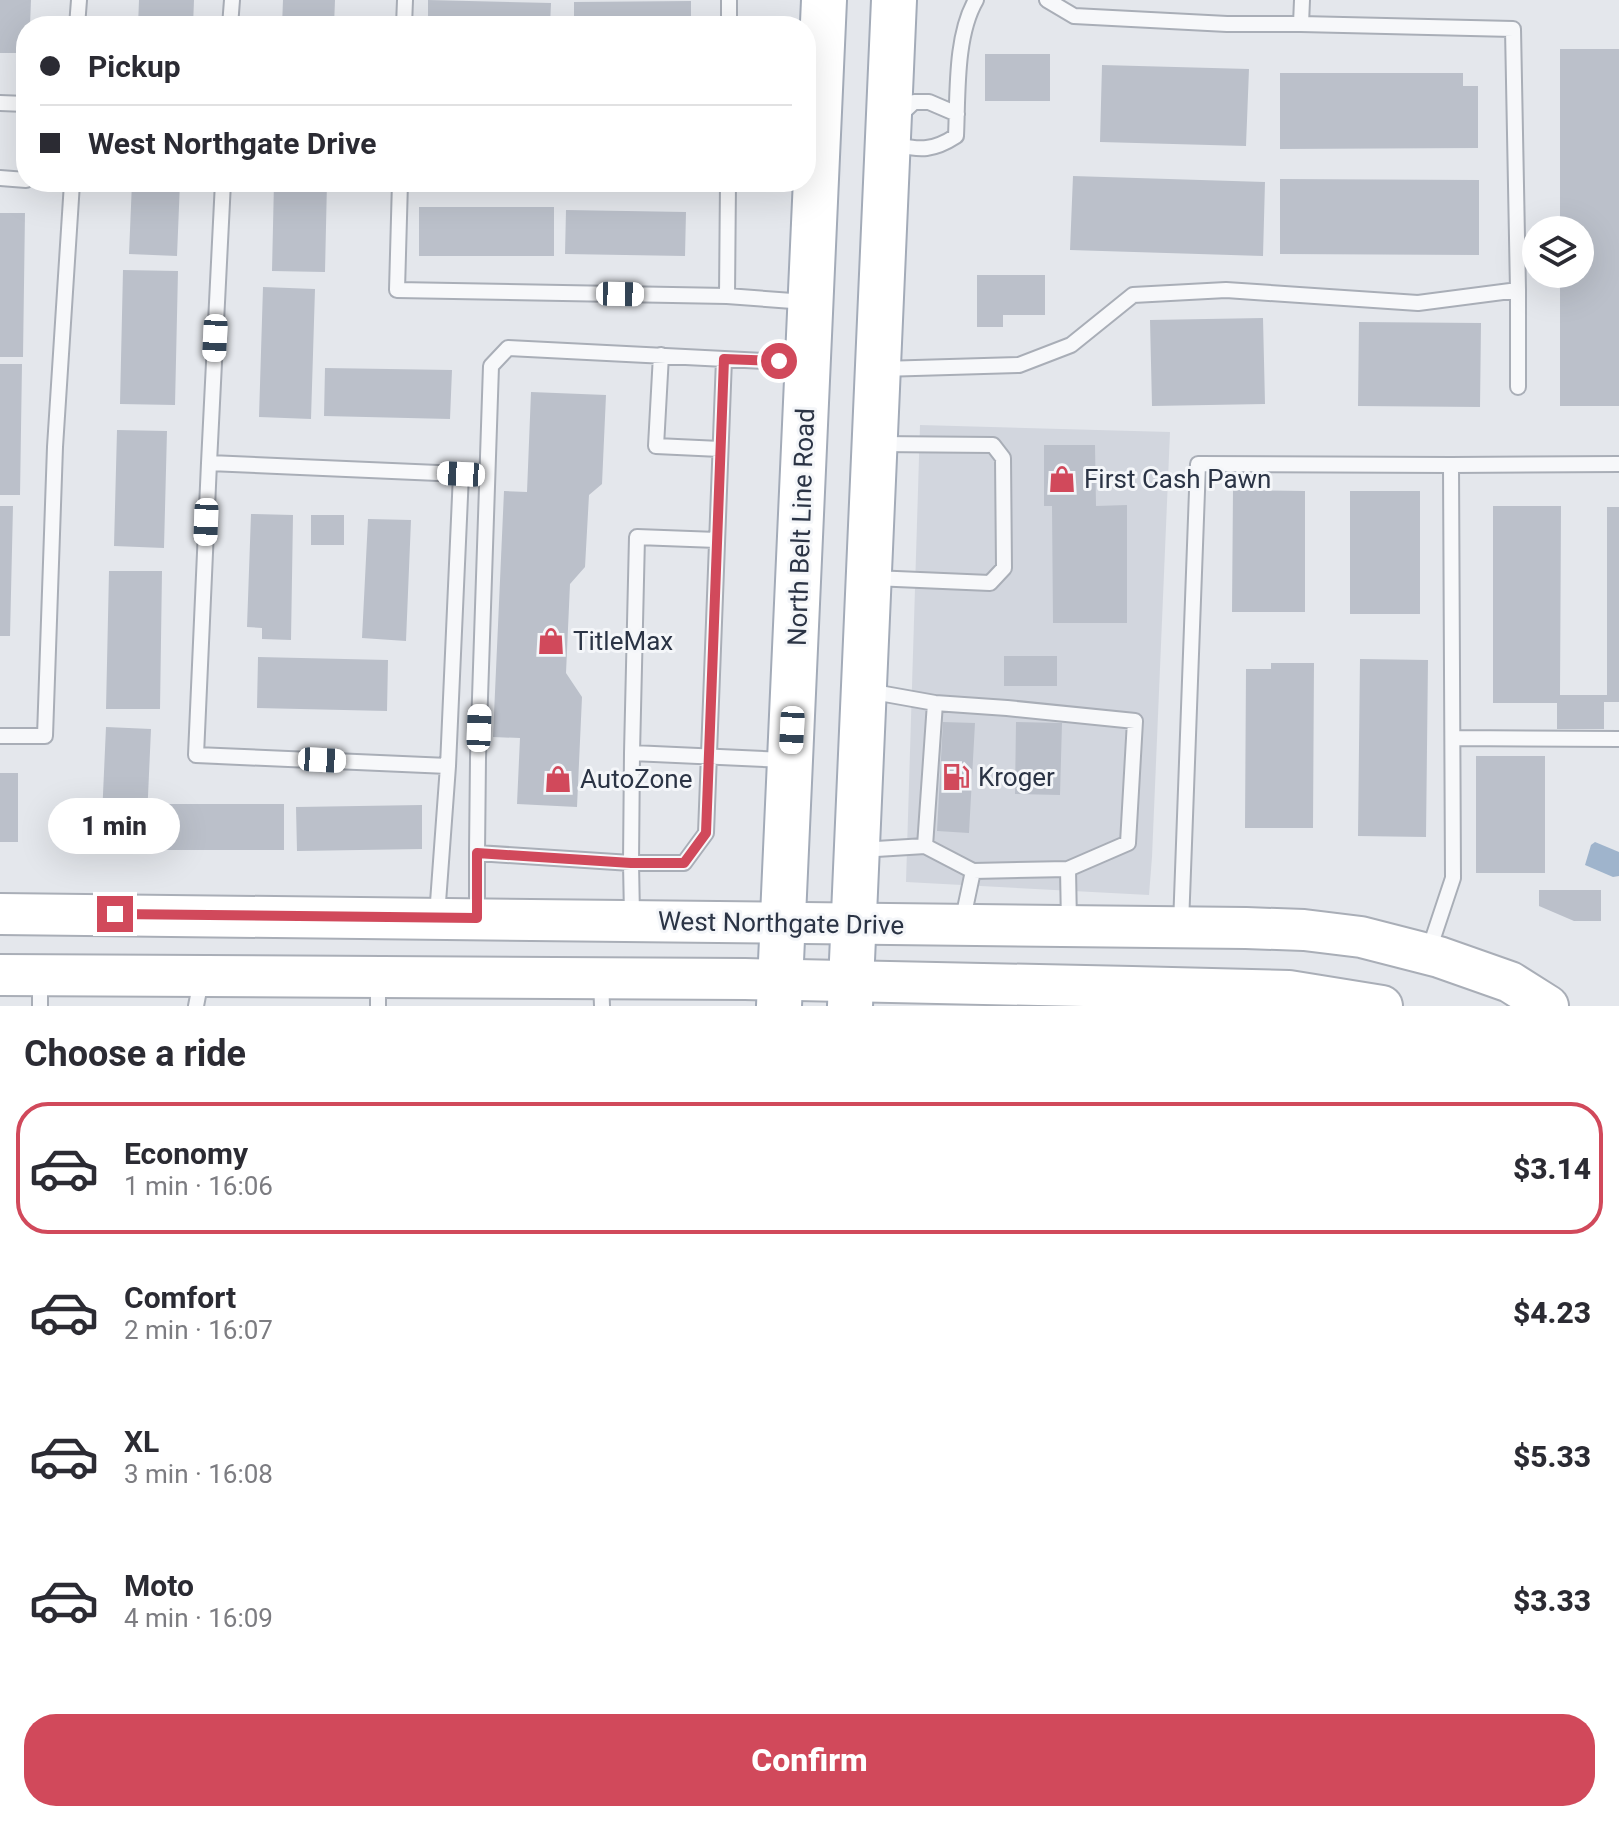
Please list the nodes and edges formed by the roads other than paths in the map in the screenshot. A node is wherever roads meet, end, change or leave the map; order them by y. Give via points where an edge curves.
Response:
1 (824, 0) edge
2 (894, 0) edge
3 (976, 0) edge
4 (1047, 0) edge
5 (1302, 0) edge
6 (1301, 24) junction
7 (816, 87) edge
8 (957, 114) junction
9 (816, 120) edge
10 (889, 126) junction
11 (71, 192) edge
12 (223, 192) edge
13 (400, 192) edge
14 (728, 192) edge
15 (812, 192) edge
16 (1518, 290) junction
17 (727, 296) junction
18 (811, 303) junction
19 (661, 355) junction
20 (724, 359) junction
21 (808, 363) junction
22 (878, 370) junction
23 (1518, 387) dead end
24 (874, 444) junction
25 (720, 449) junction
26 (209, 463) junction
27 (1619, 464) edge
28 (1451, 465) junction
29 (717, 540) junction
30 (868, 578) junction
31 (863, 690) junction
32 (935, 703) junction
33 (0, 736) edge
34 (1453, 738) junction
35 (1619, 739) edge
36 (632, 753) junction
37 (708, 758) junction
38 (791, 760) junction
39 (448, 766) junction
40 (925, 846) junction
41 (856, 850) junction
42 (477, 853) junction
43 (631, 863) junction
44 (1068, 869) junction
45 (973, 871) junction
46 (0, 914) edge
47 (202, 915) junction
48 (437, 917) junction
49 (477, 918) junction
50 (632, 921) junction
51 (783, 924) junction
52 (853, 924) junction
53 (961, 926) junction
54 (1069, 927) junction
55 (1181, 927) junction
56 (1286, 929) junction
57 (1428, 954) junction
58 (0, 975) edge
59 (40, 990) edge
60 (199, 991) edge
61 (378, 992) edge
62 (601, 992) edge
63 (780, 993) edge
64 (850, 994) edge
65 (1282, 999) edge
66 (1382, 1006) edge
67 (1548, 1006) edge

1 - 7 main road, North Belt Line Road
2 - 10 main road
3 - 8 lane via 963,39
4 - 6 lane via 1074,16
5 - 6 lane
6 - 16 lane via 1513,29
8 - 10 lane via 929,102 914,102
8 - 10 lane via 956,136 922,150 895,145
9 - 10 main road
10 - 22 main road
11 - 33 lane via 55,447 45,736
12 - 26 lane
13 - 17 lane via 397,290
14 - 17 lane
15 - 18 main road, North Belt Line Road
16 - 22 lane via 1418,303 1226,290 1133,295 1071,345 1019,365
16 - 23 lane
17 - 18 lane
18 - 21 main road, North Belt Line Road
19 - 20 lane
19 - 25 lane via 656,446
19 - 42 lane via 508,348 491,366
20 - 21 lane
20 - 25 lane
21 - 38 main road, North Belt Line Road
22 - 24 main road
24 - 30 main road
24 - 30 lane via 993,445 1003,458 1004,568 990,583
25 - 29 lane
26 - 39 lane via 461,474
26 - 39 lane via 196,755
27 - 28 lane
28 - 34 lane
28 - 55 lane via 1198,464
29 - 36 lane via 637,537
29 - 37 lane
30 - 31 main road
31 - 32 lane
31 - 41 main road
32 - 40 lane
32 - 44 lane via 1135,721 1128,843
34 - 35 lane
34 - 57 lane via 1453,878
36 - 37 lane
36 - 43 lane
37 - 38 lane
37 - 43 lane via 706,833 684,863
38 - 51 main road, North Belt Line Road
39 - 48 lane
40 - 41 lane
40 - 45 lane
41 - 52 main road
42 - 43 lane
42 - 49 lane
43 - 50 lane
44 - 45 lane
44 - 54 lane
45 - 53 lane
46 - 47 main road, West Northgate Drive
47 - 48 main road, West Northgate Drive
47 - 60 main road
48 - 49 main road, West Northgate Drive
49 - 50 main road, West Northgate Drive
50 - 51 main road, West Northgate Drive
51 - 52 main road, West Northgate Drive
51 - 63 main road, North Belt Line Road
52 - 53 main road, West Northgate Drive
52 - 64 main road
53 - 54 main road, West Northgate Drive
54 - 55 main road, West Northgate Drive
55 - 56 main road, West Northgate Drive
56 - 57 main road, West Northgate Drive via 1361,937
56 - 65 main road
57 - 67 main road, West Northgate Drive via 1510,982
58 - 59 main road
59 - 60 main road
60 - 61 main road
61 - 62 main road
62 - 63 main road
63 - 64 main road
64 - 65 main road
65 - 66 main road

